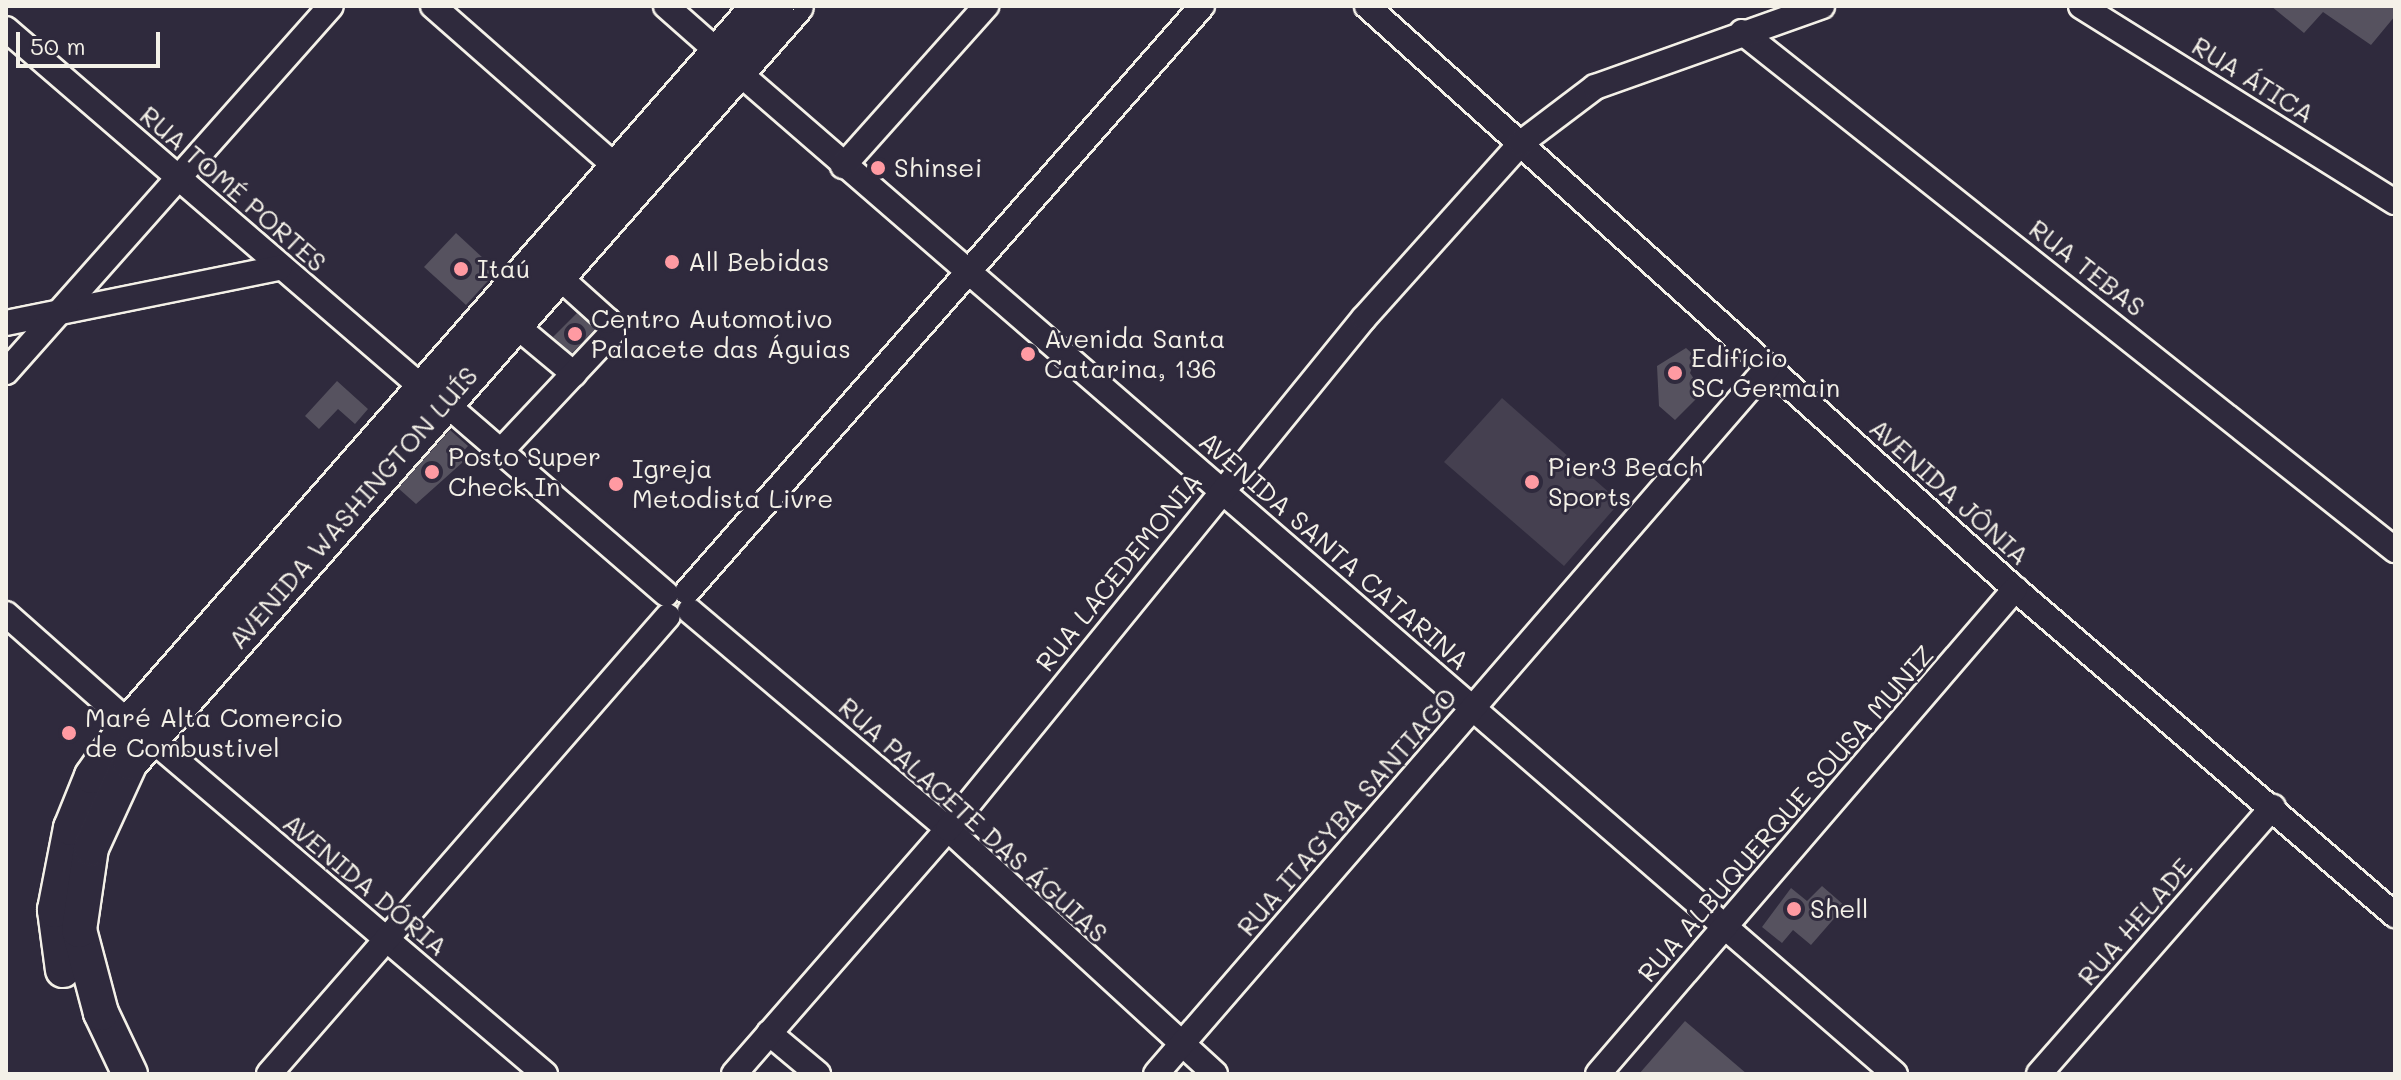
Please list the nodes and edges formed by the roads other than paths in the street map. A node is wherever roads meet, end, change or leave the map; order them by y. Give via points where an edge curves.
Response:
1 (331, 6) edge
2 (433, 6) edge
3 (666, 6) edge
4 (759, 6) edge
5 (796, 6) edge
6 (986, 6) edge
7 (1202, 6) edge
8 (1367, 6) edge
9 (1822, 6) edge
10 (2081, 6) edge
11 (6, 29) edge
12 (1742, 32) junction
13 (727, 61) junction
14 (1521, 143) junction
15 (843, 166) junction
16 (616, 167) junction
17 (178, 178) junction
18 (2395, 202) edge
19 (280, 268) junction
20 (966, 269) junction
21 (557, 275) junction
22 (60, 312) junction
23 (6, 323) edge
24 (514, 324) junction
25 (1768, 367) junction
26 (6, 372) edge
27 (574, 374) junction
28 (435, 396) junction
29 (501, 451) junction
30 (1220, 490) junction
31 (2395, 550) edge
32 (2015, 589) junction
33 (678, 603) junction
34 (6, 614) edge
35 (1475, 708) junction
36 (139, 730) junction
37 (2273, 807) junction
38 (948, 829) junction
39 (2395, 915) edge
40 (1727, 927) junction
41 (387, 941) junction
42 (769, 1033) junction
43 (1182, 1045) junction
44 (1884, 1070) edge
45 (104, 1074) edge
46 (130, 1074) edge
47 (269, 1074) edge
48 (545, 1074) edge
49 (734, 1074) edge
50 (818, 1074) edge
51 (1156, 1074) edge
52 (1215, 1074) edge
53 (1598, 1074) edge
54 (2039, 1074) edge

1 - 17 street
2 - 16 street
3 - 13 street, AVENIDA SANTA CATARINA
4 - 13 highway, AVENIDA WASHINGTON LUÍS
5 - 13 highway, AVENIDA WASHINGTON LUÍS
6 - 15 street
7 - 20 street
8 - 14 street, AVENIDA JÔNIA
9 - 12 street, RUA LACEDEMONIA
10 - 18 street, RUA ÁTICA
11 - 17 street, RUA TOMÉ PORTES
12 - 14 street, RUA LACEDEMONIA via 1595,87
12 - 31 street, RUA TEBAS
13 - 15 street, AVENIDA SANTA CATARINA
13 - 16 highway, AVENIDA WASHINGTON LUÍS
13 - 21 highway, AVENIDA WASHINGTON LUÍS
14 - 25 street, AVENIDA JÔNIA
14 - 30 street, RUA LACEDEMONIA
15 - 20 street, AVENIDA SANTA CATARINA
16 - 28 highway, AVENIDA WASHINGTON LUÍS
17 - 19 street, RUA TOMÉ PORTES
17 - 22 street
19 - 22 street
19 - 28 street, RUA TOMÉ PORTES
20 - 30 street, AVENIDA SANTA CATARINA
20 - 33 street
21 - 24 highway, AVENIDA WASHINGTON LUÍS
21 - 27 street via 612,329
22 - 23 street
22 - 26 street
24 - 27 street
24 - 28 highway, AVENIDA WASHINGTON LUÍS
25 - 32 street, AVENIDA JÔNIA
25 - 35 street, RUA ITAGYBA SANTIAGO
27 - 29 street
28 - 29 street, RUA PALACETE DAS ÁGUIAS
28 - 36 highway, AVENIDA WASHINGTON LUÍS
29 - 33 street, RUA PALACETE DAS ÁGUIAS
30 - 35 street, AVENIDA SANTA CATARINA
30 - 38 street, RUA LACEDEMONIA
32 - 37 street, AVENIDA JÔNIA
32 - 40 street, RUA ALBUQUERQUE SOUSA MUNIZ
33 - 38 street, RUA PALACETE DAS ÁGUIAS
33 - 41 street
34 - 36 street, AVENIDA DÓRIA
35 - 40 street, AVENIDA SANTA CATARINA
35 - 43 street, RUA ITAGYBA SANTIAGO
36 - 41 street, AVENIDA DÓRIA
36 - 45 highway, AVENIDA WASHINGTON LUÍS via 92,776 71,828 55,910 62,965
36 - 46 highway, AVENIDA WASHINGTON LUÍS via 105,810 80,902 84,959
37 - 39 street, AVENIDA JÔNIA
37 - 54 street, RUA HELADE
38 - 42 street, RUA LACEDEMONIA
38 - 43 street, RUA PALACETE DAS ÁGUIAS
40 - 44 street, AVENIDA SANTA CATARINA
40 - 53 street, RUA ALBUQUERQUE SOUSA MUNIZ
41 - 47 street
41 - 48 street, AVENIDA DÓRIA
42 - 49 street, RUA LACEDEMONIA
42 - 50 street
43 - 51 street, RUA ITAGYBA SANTIAGO
43 - 52 street, RUA PALACETE DAS ÁGUIAS

